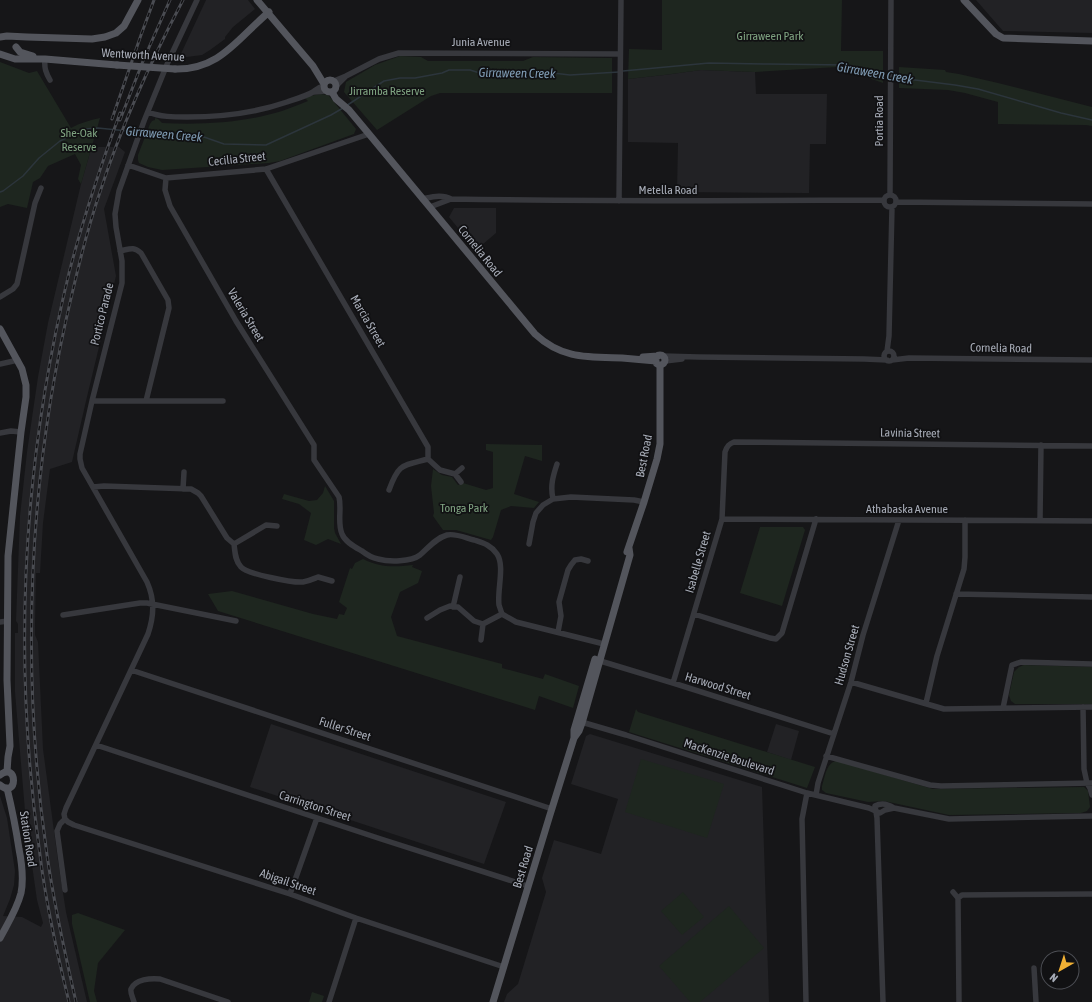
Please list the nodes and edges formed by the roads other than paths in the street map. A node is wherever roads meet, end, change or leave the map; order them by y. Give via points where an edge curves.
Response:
1 (138, 0) edge
2 (197, 0) edge
3 (258, 0) edge
4 (621, 0) edge
5 (891, 0) edge
6 (964, 0) edge
7 (269, 12) junction
8 (0, 37) edge
9 (1092, 41) edge
10 (14, 42) junction
11 (620, 54) junction
12 (2, 55) edge
13 (45, 59) junction
14 (50, 80) dead end
15 (332, 88) junction
16 (148, 112) junction
17 (369, 134) junction
18 (128, 165) junction
19 (266, 168) junction
20 (166, 178) junction
21 (41, 188) dead end
22 (890, 195) junction
23 (422, 198) junction
24 (451, 199) junction
25 (619, 200) junction
26 (884, 200) junction
27 (1092, 204) edge
28 (894, 205) junction
29 (430, 207) junction
30 (120, 251) junction
31 (0, 297) edge
32 (0, 329) edge
33 (890, 355) junction
34 (18, 360) junction
35 (660, 360) junction
36 (1092, 360) edge
37 (0, 364) edge
38 (92, 401) junction
39 (146, 401) junction
40 (223, 401) dead end
41 (21, 432) junction
42 (0, 433) edge
43 (728, 444) joint
44 (1040, 445) junction
45 (1092, 446) edge
46 (428, 459) junction
47 (558, 464) dead end
48 (462, 468) dead end
49 (184, 472) dead end
50 (455, 474) junction
51 (460, 482) dead end
52 (93, 487) junction
53 (183, 489) junction
54 (389, 490) dead end
55 (553, 499) junction
56 (644, 502) junction
57 (722, 519) junction
58 (816, 519) junction
59 (899, 520) junction
60 (965, 520) junction
61 (1040, 520) junction
62 (1092, 521) edge
63 (277, 526) dead end
64 (234, 544) junction
65 (529, 544) dead end
66 (588, 561) dead end
67 (460, 577) dead end
68 (332, 581) dead end
69 (956, 594) junction
70 (1092, 597) edge
71 (153, 603) junction
72 (454, 607) junction
73 (502, 614) junction
74 (694, 614) junction
75 (63, 615) dead end
76 (427, 618) dead end
77 (8, 621) junction
78 (236, 621) dead end
79 (0, 622) edge
80 (483, 624) junction
81 (558, 632) junction
82 (481, 640) dead end
83 (602, 643) junction
84 (597, 660) junction
85 (1092, 664) edge
86 (131, 670) junction
87 (851, 682) junction
88 (673, 683) junction
89 (926, 703) junction
90 (1083, 707) junction
91 (1092, 707) edge
92 (1003, 708) junction
93 (580, 722) junction
94 (834, 734) junction
95 (96, 745) junction
96 (826, 756) junction
97 (7, 772) junction
98 (0, 775) edge
99 (1089, 783) edge
100 (0, 785) edge
101 (7, 788) junction
102 (808, 793) junction
103 (816, 795) junction
104 (1092, 795) edge
105 (552, 809) junction
106 (875, 811) junction
107 (1092, 816) edge
108 (317, 818) junction
109 (65, 819) junction
110 (528, 886) junction
111 (65, 890) dead end
112 (953, 892) dead end
113 (290, 894) junction
114 (1092, 894) edge
115 (958, 898) junction
116 (356, 918) junction
117 (0, 938) edge
118 (504, 967) junction
119 (1034, 968) dead end
120 (134, 1002) edge
121 (228, 1002) edge
122 (329, 1002) edge
123 (493, 1002) edge
124 (806, 1002) edge
125 (883, 1002) edge
126 (959, 1002) edge
127 (1036, 1002) edge

1 - 10 main road, Wentworth Avenue via 124,26 116,33 105,37 27,37
2 - 16 street, Portico Parade
3 - 7 main road, Cornelia Road
4 - 11 street
5 - 22 street, Portia Road
6 - 9 main road via 996,34 1003,38
7 - 13 main road, Wentworth Avenue, bridge via 215,60 194,68 175,69
7 - 15 main road, Cornelia Road via 313,66 324,74
8 - 10 main road via 4,36
10 - 12 main road via 11,54
10 - 13 main road, Wentworth Avenue via 23,54
11 - 15 street, Junia Avenue via 398,53 378,59 346,76
11 - 25 street
12 - 13 main road, Wentworth Avenue via 15,59
13 - 14 street via 45,72
15 - 16 street, Junia Avenue via 270,107 220,117 168,116
15 - 17 main road, Cornelia Road
16 - 18 street, Portico Parade
17 - 19 street, Cecilia Street
17 - 23 main road, Cornelia Road
18 - 20 street, Cecilia Street
18 - 30 street, Portico Parade via 118,191 115,214
19 - 20 street, Cecilia Street
19 - 46 street, Marcia Street via 428,447
20 - 73 street, Valeria Street via 165,190 170,206 236,321 314,445 314,460 339,497 342,536 371,556 386,561 415,558 446,535 488,545 498,556 500,564 499,606
21 - 31 street via 17,284
22 - 26 street
22 - 28 street via 895,197
23 - 24 street, Metella Road via 442,196
23 - 29 main road, Cornelia Road
24 - 25 street, Metella Road
24 - 29 street, Metella Road
25 - 26 street, Metella Road
26 - 28 street via 886,205
27 - 28 street
28 - 33 street
29 - 35 main road, Cornelia Road via 535,334 547,344 572,355
30 - 38 street, Portico Parade via 122,283
30 - 39 street via 136,249 141,253 168,300 169,308
32 - 34 main road
33 - 35 street, Cornelia Road via 864,359 698,357
33 - 36 street, Cornelia Road via 909,358
34 - 37 street
34 - 41 main road via 26,385
35 - 56 main road, Best Road via 660,444
38 - 39 street
38 - 52 street, Portico Parade via 80,459
39 - 40 street
41 - 42 street
41 - 77 main road via 8,556
43 - 44 street, Lavinia Street via 734,442
43 - 57 street, Isabelle Street via 725,452
44 - 45 street, Lavinia Street
44 - 61 street
46 - 50 street via 440,470
46 - 54 street via 400,468
47 - 55 street via 551,491
48 - 50 street
49 - 53 street
50 - 51 street
52 - 53 street
52 - 71 street, Portico Parade via 151,589
53 - 64 street via 191,489 201,496 227,538
55 - 56 street via 571,497
55 - 65 street via 536,513
56 - 83 main road, Best Road
57 - 58 street, Athabaska Avenue
57 - 74 street, Isabelle Street
58 - 59 street, Athabaska Avenue
58 - 74 street via 782,633 776,639
59 - 60 street, Athabaska Avenue
59 - 87 street, Hudson Street
60 - 61 street, Athabaska Avenue
60 - 69 street via 965,563
61 - 62 street, Athabaska Avenue
63 - 64 street via 266,525
64 - 68 street via 236,560 242,568 254,573 287,581 309,581 318,577
66 - 81 street via 575,560 568,570 559,602 561,616
67 - 72 street
69 - 70 street
69 - 89 street
71 - 75 street
71 - 78 street
71 - 86 street via 148,634
72 - 76 street via 440,610
72 - 80 street via 458,607 474,621
73 - 80 street
73 - 81 street via 516,622
74 - 88 street, Isabelle Street
77 - 79 street
77 - 97 main road via 10,746
80 - 82 street
81 - 83 street
83 - 84 main road, Best Road
84 - 88 street, Harwood Street
84 - 93 main road, Best Road
85 - 92 street via 1021,662 1012,665
86 - 95 street
86 - 105 street, Fuller Street
87 - 89 street
87 - 94 street, Hudson Street
88 - 94 street, Harwood Street
89 - 92 street via 944,709
90 - 91 street
90 - 92 street
90 - 99 street via 1084,769
93 - 102 street, MacKenzie Boulevard
93 - 105 main road, Best Road
94 - 96 street, Hudson Street
95 - 108 street, Carrington Street
95 - 109 street via 66,808
96 - 99 street via 930,785
96 - 103 street, Hudson Street
97 - 98 main road
97 - 101 main road via 12,774 14,779 13,785
99 - 104 street
100 - 101 main road
101 - 117 main road, Station Road via 16,827 22,880 19,898
102 - 103 street, MacKenzie Boulevard
102 - 124 street via 802,819
103 - 106 street, MacKenzie Boulevard
105 - 110 main road, Best Road
106 - 107 street via 876,805 881,804 949,819
106 - 125 street
108 - 110 street, Carrington Street
108 - 113 street
109 - 111 street via 57,831
109 - 113 street, Abigail Street via 74,825
110 - 118 main road, Best Road
112 - 115 street
113 - 116 street, Abigail Street
114 - 115 street via 962,895
115 - 126 street
116 - 118 street, Abigail Street
116 - 122 street
118 - 123 main road, Best Road
119 - 127 street
120 - 121 street via 131,992 134,985 150,979

